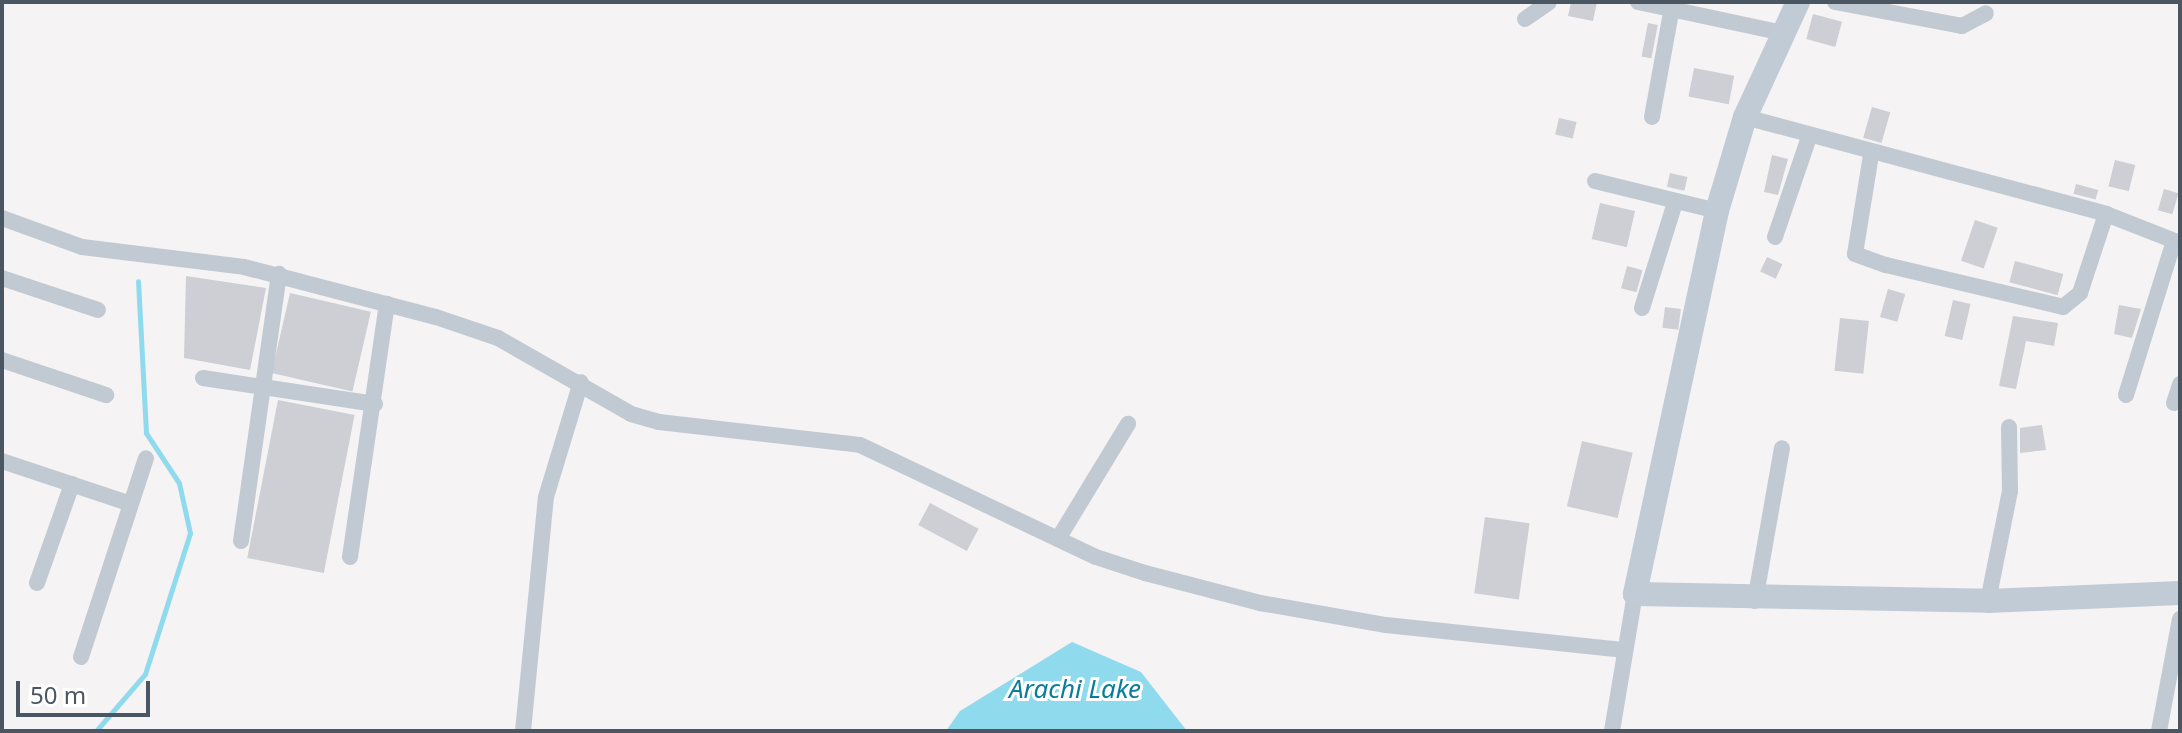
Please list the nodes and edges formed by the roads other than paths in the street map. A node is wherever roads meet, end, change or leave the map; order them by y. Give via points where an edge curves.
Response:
1 (1549, 2) edge
2 (1638, 2) edge
3 (1798, 2) edge
4 (1835, 2) edge
5 (1673, 5) edge
6 (1986, 13) dead end
7 (1525, 19) dead end
8 (1782, 33) junction
9 (1652, 117) dead end
10 (1745, 117) junction
11 (1809, 137) junction
12 (1871, 155) junction
13 (1595, 181) dead end
14 (1674, 206) junction
15 (1717, 211) junction
16 (2106, 214) junction
17 (2, 218) edge
18 (1775, 237) dead end
19 (2177, 242) edge
20 (279, 274) junction
21 (2, 278) edge
22 (387, 304) junction
23 (1642, 308) dead end
24 (98, 310) dead end
25 (2, 360) edge
26 (203, 378) dead end
27 (581, 382) junction
28 (2180, 384) edge
29 (263, 387) junction
30 (106, 395) dead end
31 (2126, 395) dead end
32 (2174, 403) dead end
33 (375, 404) junction
34 (1128, 424) dead end
35 (2009, 427) dead end
36 (1782, 448) dead end
37 (146, 458) dead end
38 (4, 467) edge
39 (72, 484) junction
40 (128, 503) junction
41 (1058, 539) junction
42 (241, 541) dead end
43 (350, 557) dead end
44 (37, 583) dead end
45 (2180, 593) edge
46 (1635, 594) junction
47 (1755, 601) junction
48 (1988, 601) junction
49 (2180, 619) edge
50 (1625, 650) junction
51 (81, 657) dead end
52 (523, 731) edge
53 (1612, 731) edge
54 (2159, 731) edge

1 - 7 street
2 - 5 street
3 - 8 street
4 - 6 street via 1962,26
5 - 8 street
5 - 9 street
8 - 10 street
10 - 11 street
10 - 15 street
11 - 12 street
11 - 18 street
12 - 16 street
12 - 16 street via 1855,254 1886,265 2063,307 2080,293
13 - 14 street
14 - 15 street
14 - 23 street
15 - 46 street
16 - 19 street
17 - 20 street via 82,247
19 - 31 street
20 - 22 street
20 - 29 street
21 - 24 street
22 - 27 street via 498,338
22 - 33 street
25 - 30 street
26 - 29 street
27 - 41 street via 631,414 659,422 860,445
27 - 52 street via 546,497
28 - 32 street
29 - 33 street
29 - 42 street
33 - 43 street
34 - 41 street
35 - 48 street via 2010,491
36 - 47 street
37 - 40 street
38 - 39 street
39 - 40 street
39 - 44 street
40 - 51 street
41 - 50 street via 1145,573 1260,603
45 - 48 street
46 - 47 street
46 - 50 street
47 - 48 street
49 - 54 street
50 - 53 street

